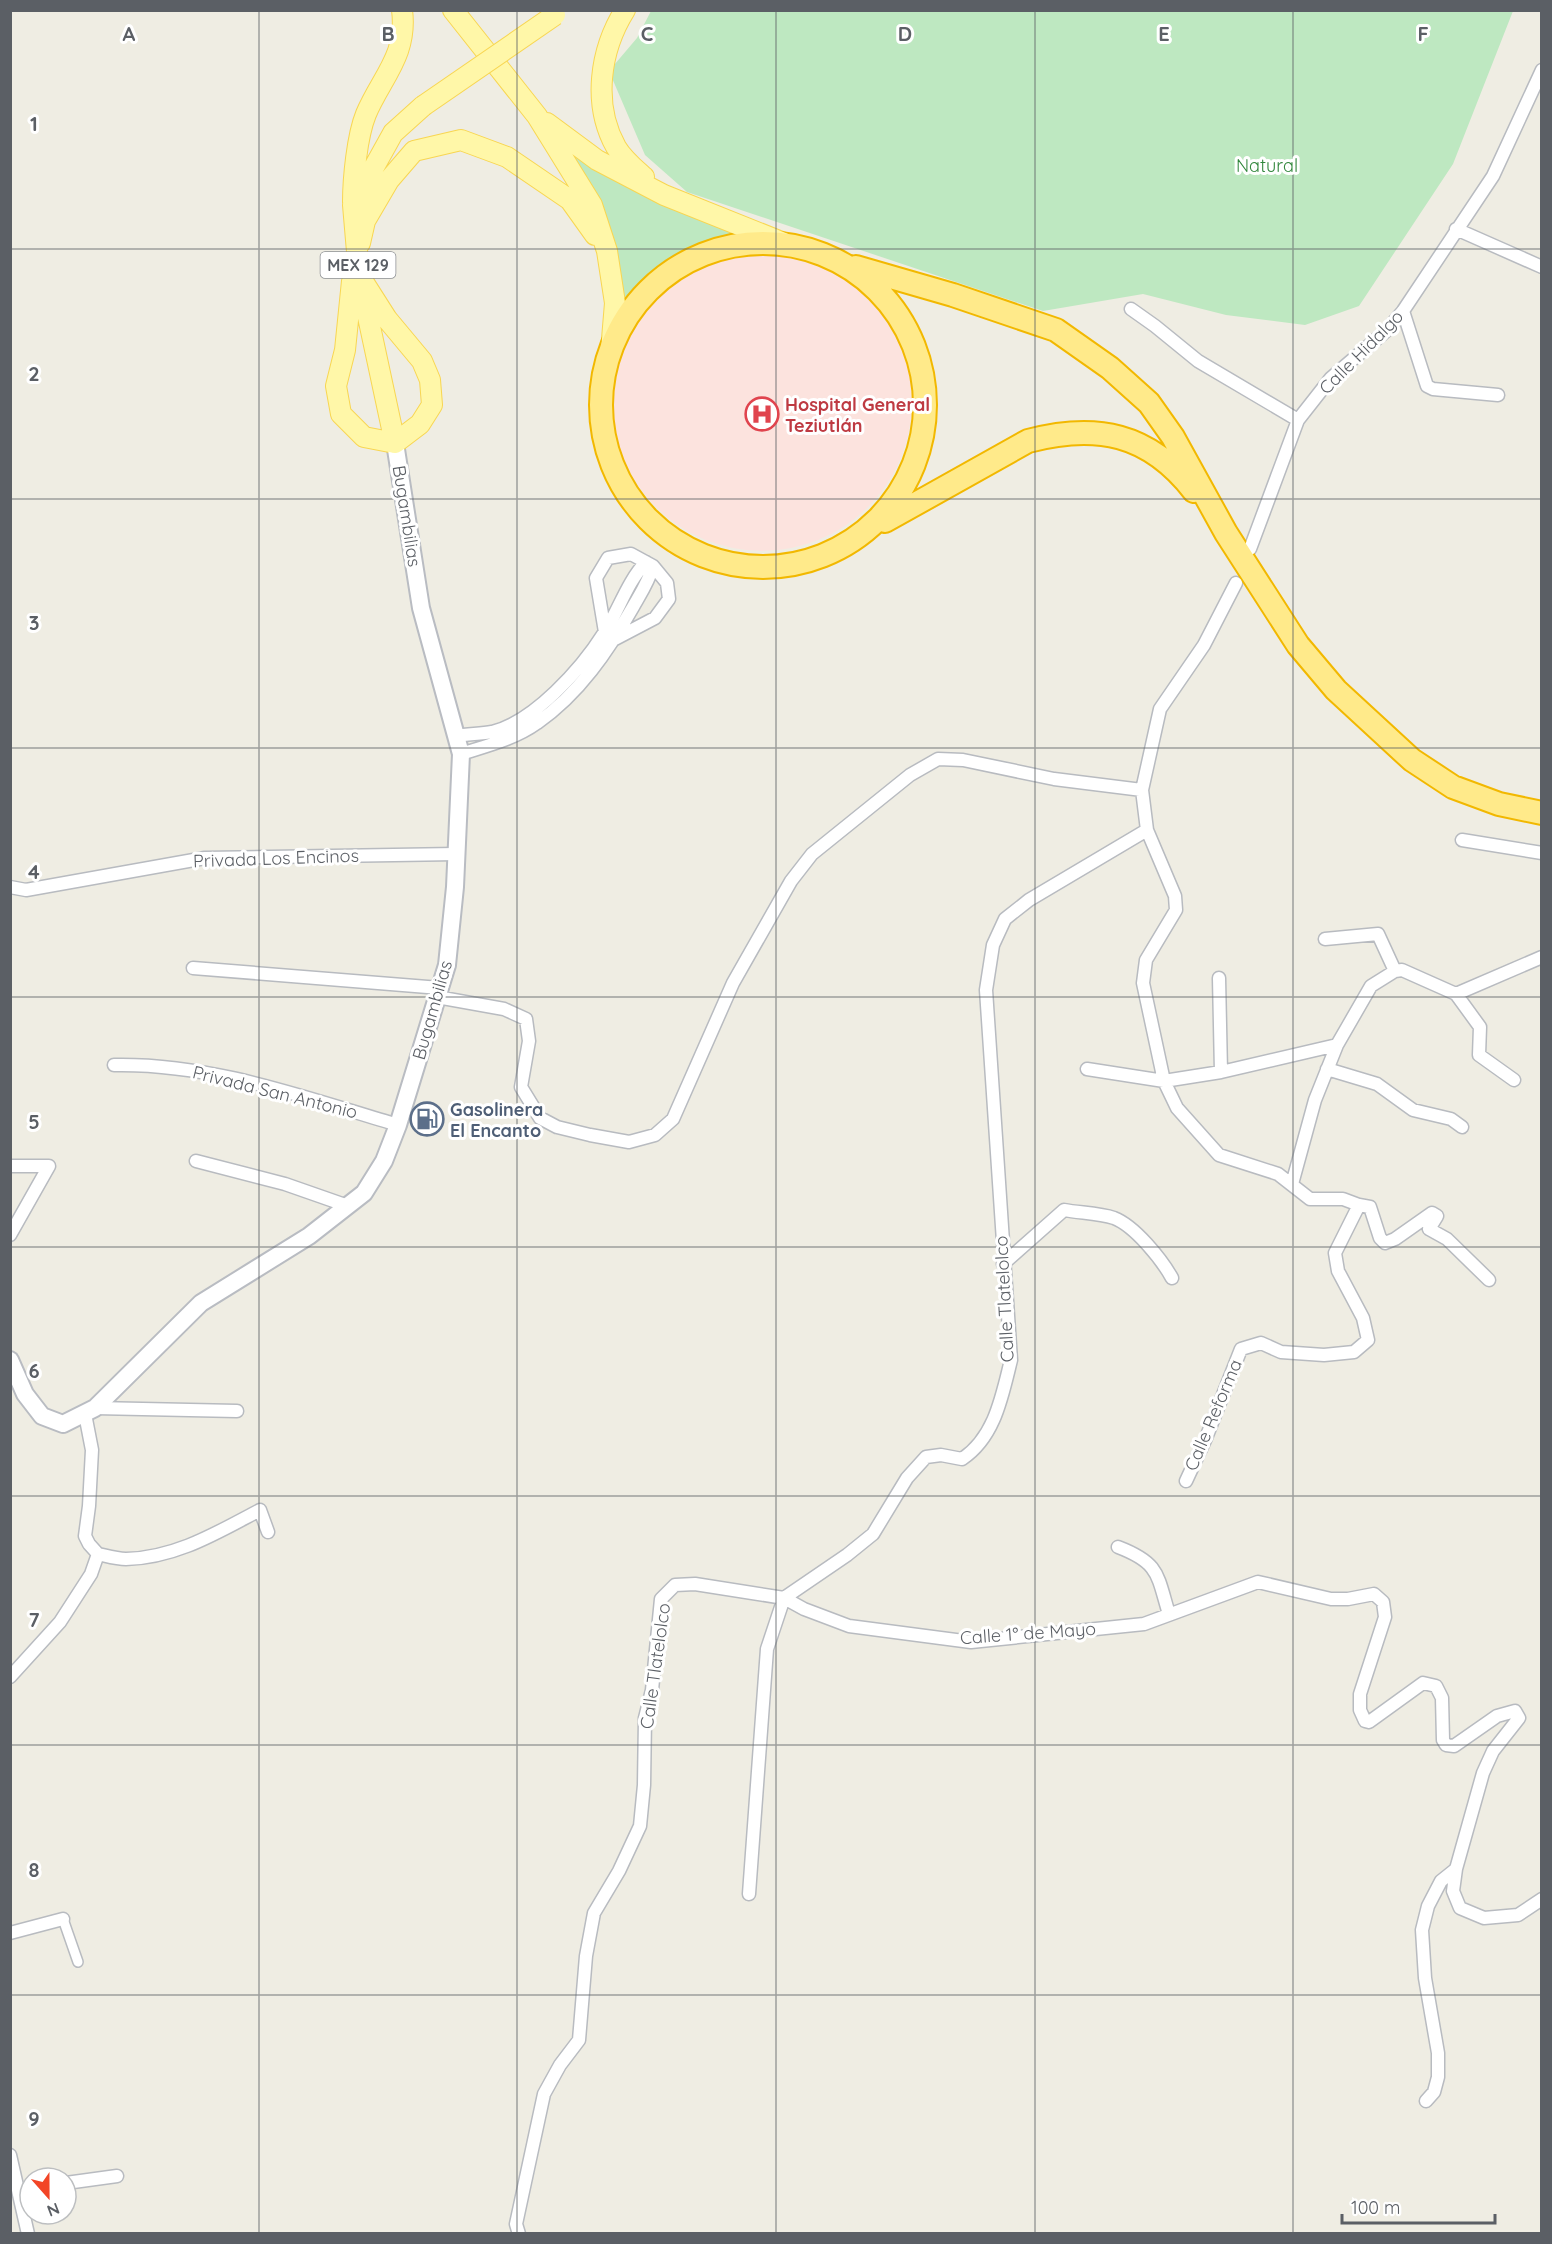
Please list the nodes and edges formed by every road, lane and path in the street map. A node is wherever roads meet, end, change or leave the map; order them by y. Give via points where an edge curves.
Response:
1 (402, 10) edge
2 (453, 10) edge
3 (625, 10) edge
4 (558, 13) edge
5 (1540, 75) edge
6 (537, 116) junction
7 (664, 195) junction
8 (353, 205) junction
9 (1456, 229) junction
10 (784, 243) junction
11 (607, 251) junction
12 (852, 265) junction
13 (358, 266) junction
14 (1542, 267) edge
15 (1131, 309) dead end
16 (1403, 311) junction
17 (611, 351) junction
18 (1498, 395) dead end
19 (1298, 420) junction
20 (395, 443) junction
21 (868, 530) junction
22 (1226, 532) junction
23 (1250, 549) dead end
24 (649, 564) junction
25 (1236, 583) dead end
26 (610, 636) junction
27 (456, 736) junction
28 (461, 754) junction
29 (1142, 790) junction
30 (1542, 813) edge
31 (1147, 830) junction
32 (1462, 840) dead end
33 (1542, 853) edge
34 (456, 854) junction
35 (10, 887) edge
36 (1325, 939) dead end
37 (1542, 957) edge
38 (193, 968) dead end
39 (1395, 971) junction
40 (1219, 978) dead end
41 (438, 992) junction
42 (1456, 993) junction
43 (1337, 1045) junction
44 (114, 1065) dead end
45 (1087, 1069) dead end
46 (1327, 1069) junction
47 (1221, 1072) junction
48 (1514, 1080) dead end
49 (1164, 1081) junction
50 (398, 1125) junction
51 (1462, 1127) dead end
52 (196, 1161) dead end
53 (10, 1166) edge
54 (1292, 1184) junction
55 (1359, 1205) junction
56 (348, 1206) junction
57 (10, 1235) edge
58 (1003, 1264) junction
59 (1172, 1278) dead end
60 (1489, 1280) dead end
61 (10, 1360) edge
62 (90, 1411) junction
63 (237, 1411) dead end
64 (1186, 1481) dead end
65 (268, 1532) dead end
66 (1118, 1547) dead end
67 (98, 1554) junction
68 (784, 1598) junction
69 (1169, 1614) junction
70 (10, 1677) edge
71 (1456, 1869) junction
72 (749, 1894) dead end
73 (1542, 1899) edge
74 (63, 1919) joint
75 (10, 1933) edge
76 (78, 1962) dead end
77 (1425, 2101) dead end
78 (10, 2155) edge
79 (117, 2176) dead end
80 (78, 2181) edge
81 (18, 2185) edge
82 (519, 2234) edge

1 - 8 main road via 396,60 366,115 353,177
2 - 6 main road
3 - 7 main road via 604,60 602,97 607,126 629,164
4 - 8 main road, bridge via 423,106 393,133
5 - 9 street, Calle Hidalgo via 1493,176
6 - 7 main road via 597,160
6 - 11 main road via 592,206
7 - 10 main road
8 - 13 main road, MEX 129
9 - 14 street
9 - 16 street, Calle Hidalgo
10 - 12 highway
10 - 17 highway via 740,245 705,255 676,270 644,296 621,328
11 - 13 main road via 570,200 507,157 461,140 414,151 389,180 365,221
11 - 17 main road via 615,303
12 - 21 highway via 871,282 907,333 922,382 922,429 910,471 889,511
12 - 22 highway via 1056,330 1110,368 1149,403
13 - 20 main road, MEX 129
13 - 20 main road via 387,319 422,361 430,380 432,405 420,423
13 - 20 main road via 352,281 345,350 336,386 341,414 364,437
15 - 19 street via 1198,361
16 - 18 street via 1427,386
16 - 19 street, Calle Hidalgo via 1386,331 1331,378
17 - 21 highway via 604,375 602,415 608,452 628,496 652,525 684,547 728,564 774,568 832,554
19 - 23 street, Calle Hidalgo
20 - 27 main road, Bugambilias via 421,608
21 - 22 highway via 1028,441 1054,434 1102,433 1123,438 1168,463
22 - 30 highway via 1298,645 1336,690 1412,760 1454,787 1499,804
24 - 26 street via 650,577
24 - 26 street via 667,583 669,599 655,618
24 - 26 street via 631,554 608,558 596,578
25 - 29 street via 1204,645 1160,709
26 - 27 street via 530,714 494,732
26 - 28 street via 594,668 566,700 536,724 498,743
27 - 28 main road, Bugambilias
28 - 34 main road, Bugambilias
29 - 31 street
29 - 41 street via 1054,779 963,760 938,759 910,775 812,854 791,881 733,983 674,1119 655,1135 629,1142 557,1127 540,1118 521,1087 529,1041 526,1019 504,1009
31 - 49 street via 1175,896 1176,910 1146,960 1143,983
31 - 58 street, Calle Tlatelolco via 1029,900 1005,920 993,945 986,990
32 - 33 street
34 - 35 street, Privada Los Encinos via 205,858 26,890
34 - 41 main road, Bugambilias via 447,965
36 - 39 street via 1378,934
37 - 42 street
38 - 41 street
39 - 42 street via 1402,970
39 - 43 street via 1371,987
40 - 47 street
41 - 50 main road, Bugambilias
42 - 48 street via 1480,1027 1479,1055
43 - 46 street
43 - 47 street
44 - 50 street, Privada San Antonio via 150,1064 220,1074
45 - 49 street
46 - 51 street via 1377,1084 1413,1110 1451,1119
46 - 54 street
47 - 49 street
49 - 54 street via 1177,1108 1219,1155 1278,1174
50 - 56 main road, Bugambilias via 384,1161 364,1193
52 - 56 street via 285,1184
53 - 57 street via 48,1166
54 - 55 street via 1310,1199 1343,1199
55 - 60 street via 1370,1207 1385,1243 1432,1213 1437,1216 1429,1229 1447,1239
55 - 64 street, Calle Reforma via 1335,1252 1338,1271 1363,1318 1368,1340 1354,1352 1324,1355 1281,1352 1261,1343 1240,1349 1209,1433
56 - 62 main road, Bugambilias via 309,1236 201,1304
58 - 59 street via 1064,1210 1115,1218 1156,1253
58 - 68 street, Calle Tlatelolco via 1011,1360 999,1410 976,1449 962,1459 926,1457 873,1534
61 - 62 main road, Bugambilias via 25,1394 42,1416 63,1424
62 - 63 street
62 - 67 street via 93,1450 85,1536
65 - 67 street via 260,1510 193,1546 151,1557 124,1559
66 - 69 street via 1139,1555 1155,1570
67 - 70 street via 91,1574 60,1623
68 - 69 street, Calle 1° de Mayo via 849,1626 971,1642 1144,1624
68 - 72 street via 767,1649
68 - 82 street, Calle Tlatelolco via 695,1584 675,1585 661,1599 652,1690 645,1718 640,1826 594,1913 579,2040 544,2094 516,2224
69 - 71 street, Calle 1° de Mayo via 1258,1582 1331,1599 1374,1594 1383,1602 1385,1617 1360,1694 1365,1721 1369,1722 1423,1683 1436,1686 1442,1698 1446,1745 1454,1746 1497,1716 1515,1711 1519,1718 1493,1751 1483,1773
71 - 73 street via 1454,1891 1460,1908 1484,1917 1518,1915
71 - 77 street via 1441,1881 1428,1906 1422,1930 1425,1978 1438,2053 1434,2092
74 - 75 street
74 - 76 street
78 - 81 street
79 - 80 street

